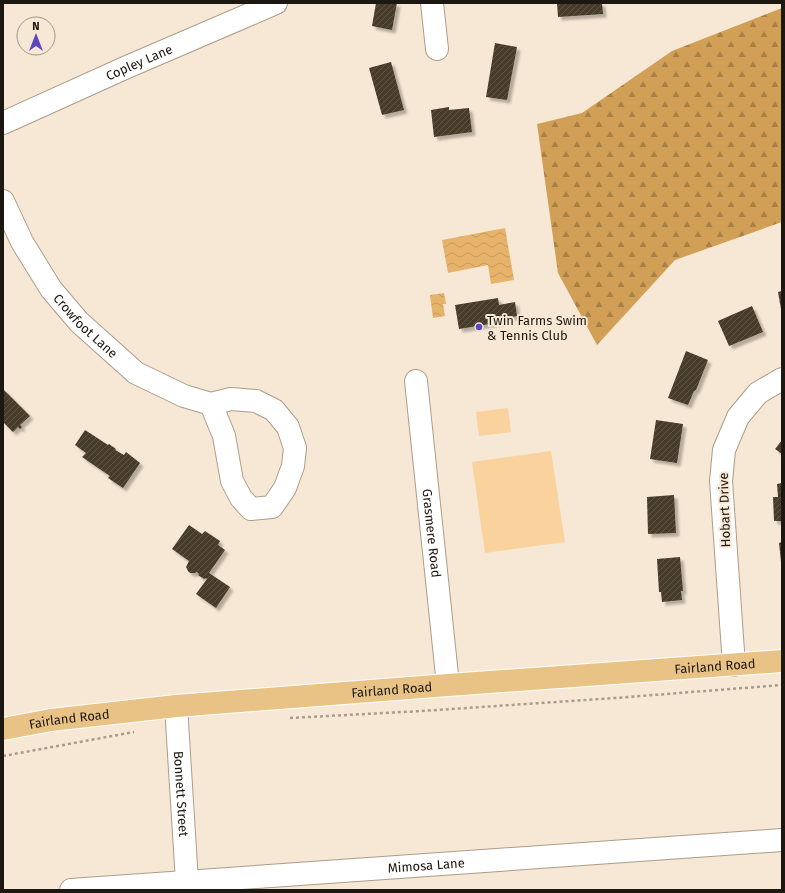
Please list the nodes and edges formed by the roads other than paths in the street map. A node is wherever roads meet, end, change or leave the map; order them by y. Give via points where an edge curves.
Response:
1 (276, 3) edge
2 (432, 3) edge
3 (438, 50) dead end
4 (3, 123) edge
5 (3, 201) edge
6 (782, 379) edge
7 (416, 381) dead end
8 (211, 404) junction
9 (782, 661) edge
10 (734, 664) junction
11 (448, 685) junction
12 (176, 706) junction
13 (3, 729) edge
14 (782, 840) edge
15 (187, 882) junction
16 (70, 890) edge

1 - 4 street, Copley Lane
2 - 3 street
5 - 8 street, Crowfoot Lane via 22,242 50,289 79,322 136,373 184,396
6 - 10 street, Hobart Drive via 758,393 738,417 724,450 721,480
7 - 11 street, Grasmere Road
8 - 8 street via 224,436 232,481 241,498 251,509 272,507 285,488 293,466 295,448 288,427 274,410 256,401 231,399
9 - 10 main road, Fairland Road
10 - 11 main road, Fairland Road
11 - 12 main road, Fairland Road
12 - 13 main road, Fairland Road via 50,720
12 - 15 street, Bonnett Street
14 - 15 street, Mimosa Lane
15 - 16 street, Mimosa Lane

